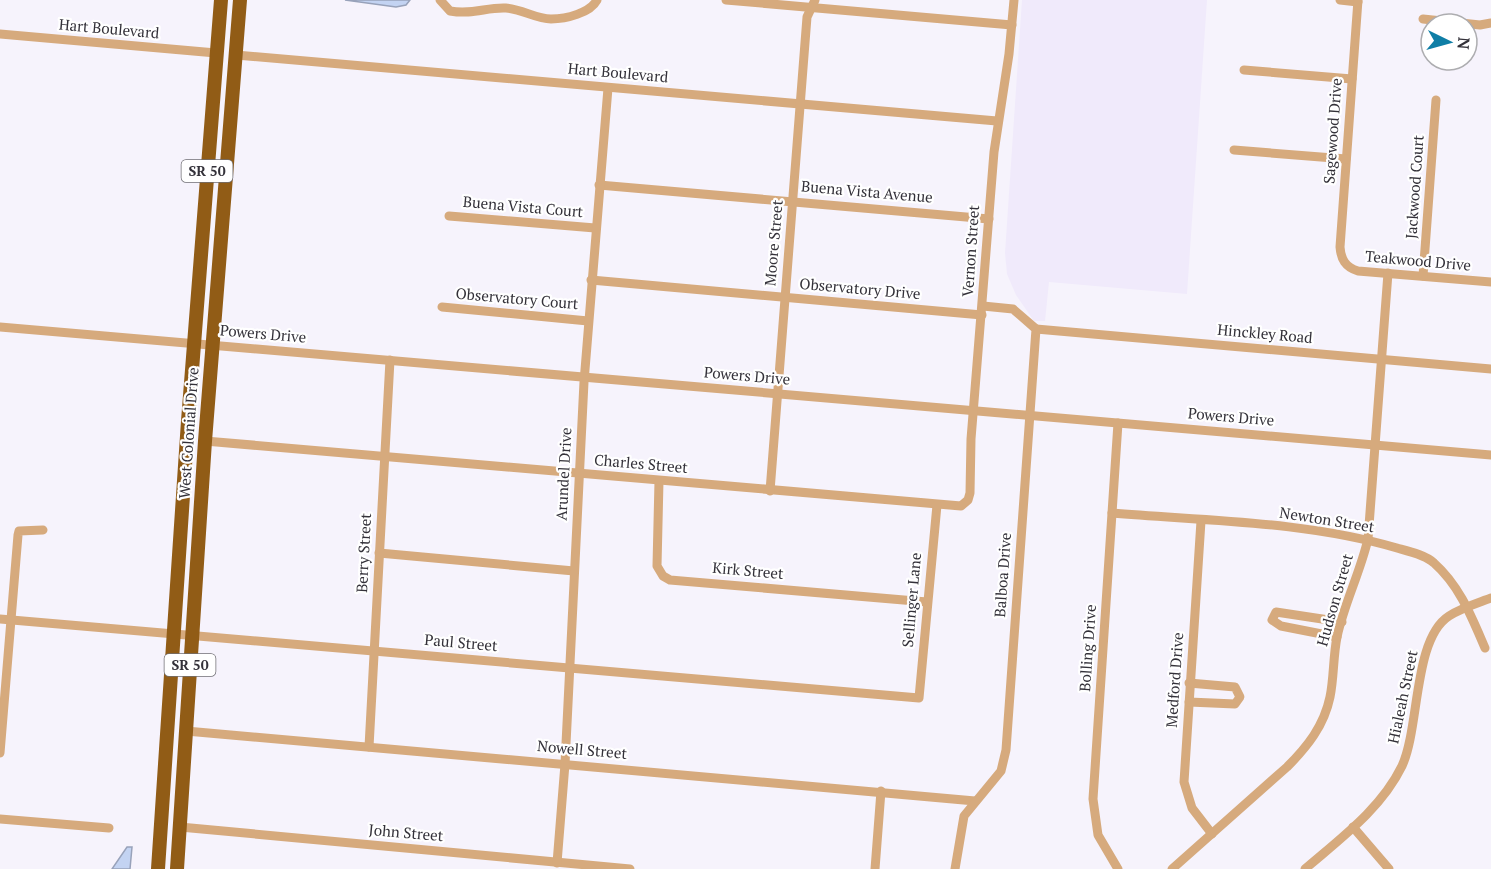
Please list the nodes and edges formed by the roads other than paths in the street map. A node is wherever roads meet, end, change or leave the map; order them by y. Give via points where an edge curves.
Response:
1 (222, 0) edge
2 (240, 0) edge
3 (440, 0) edge
4 (597, 0) edge
5 (726, 0) edge
6 (1014, 0) edge
7 (1340, 0) edge
8 (1358, 1) edge
9 (813, 4) edge
10 (1012, 25) junction
11 (0, 34) edge
12 (216, 53) junction
13 (236, 55) junction
14 (1244, 69) dead end
15 (1352, 79) junction
16 (608, 88) junction
17 (1436, 100) dead end
18 (801, 104) junction
19 (997, 121) junction
20 (230, 122) junction
21 (1234, 150) dead end
22 (1346, 159) junction
23 (599, 185) junction
24 (792, 201) junction
25 (448, 216) dead end
26 (989, 219) junction
27 (595, 228) junction
28 (1345, 263) joint
29 (1388, 273) junction
30 (1423, 276) junction
31 (591, 280) junction
32 (1491, 282) edge
33 (785, 297) junction
34 (442, 307) dead end
35 (982, 310) junction
36 (588, 321) junction
37 (0, 327) edge
38 (1036, 329) junction
39 (193, 342) junction
40 (213, 344) junction
41 (1383, 359) junction
42 (390, 360) junction
43 (1491, 369) edge
44 (584, 377) junction
45 (778, 394) junction
46 (975, 411) junction
47 (1030, 415) junction
48 (1118, 423) junction
49 (205, 441) junction
50 (1377, 445) junction
51 (1491, 455) edge
52 (383, 458) junction
53 (578, 474) junction
54 (659, 481) junction
55 (770, 491) junction
56 (965, 504) joint
57 (937, 505) junction
58 (1112, 513) junction
59 (1201, 520) junction
60 (43, 530) dead end
61 (1368, 539) junction
62 (379, 553) junction
63 (574, 571) junction
64 (1491, 597) edge
65 (927, 602) junction
66 (1467, 608) junction
67 (5, 620) edge
68 (1342, 622) junction
69 (172, 633) junction
70 (192, 635) junction
71 (1337, 637) junction
72 (1485, 648) dead end
73 (373, 650) junction
74 (569, 668) junction
75 (1189, 683) junction
76 (919, 699) joint
77 (1189, 702) junction
78 (186, 731) junction
79 (369, 747) junction
80 (0, 753) edge
81 (565, 764) junction
82 (164, 766) junction
83 (881, 791) junction
84 (975, 801) junction
85 (0, 819) edge
86 (160, 826) junction
87 (180, 827) junction
88 (1353, 827) junction
89 (110, 828) dead end
90 (1212, 834) junction
91 (557, 863) junction
92 (158, 869) edge
93 (176, 869) edge
94 (630, 869) edge
95 (874, 869) edge
96 (955, 869) edge
97 (1119, 869) edge
98 (1172, 869) edge
99 (1305, 869) edge
100 (1389, 869) edge

1 - 12 highway, West Colonial Drive / SR 50
1 - 13 highway via 227,44
2 - 13 highway, West Colonial Drive / SR 50
3 - 4 street via 450,11 478,13 503,8 552,19 584,12
5 - 9 street
6 - 10 street, Vernon Street
7 - 8 street
8 - 15 street, Sagewood Drive
9 - 10 street
9 - 18 street, Moore Street via 807,17
10 - 19 street, Vernon Street
11 - 12 street, Hart Boulevard
12 - 20 highway via 225,65
12 - 39 highway, West Colonial Drive / SR 50
13 - 16 street, Hart Boulevard
13 - 20 highway, West Colonial Drive / SR 50
14 - 15 street
15 - 22 street, Sagewood Drive
16 - 18 street, Hart Boulevard
16 - 23 street, Arundel Drive
17 - 30 street, Jackwood Court
18 - 19 street, Hart Boulevard
18 - 24 street, Moore Street
19 - 26 street, Vernon Street
20 - 40 highway, West Colonial Drive / SR 50
21 - 22 street
22 - 28 street, Sagewood Drive via 1340,247
23 - 24 street, Buena Vista Avenue
23 - 27 street, Arundel Drive
24 - 26 street, Buena Vista Avenue
24 - 33 street, Moore Street
25 - 27 street, Buena Vista Court
26 - 35 street, Vernon Street
27 - 31 street, Arundel Drive
28 - 29 street, Teakwood Drive via 1358,271
29 - 30 street, Teakwood Drive
29 - 41 street, Hudson Street
30 - 32 street, Teakwood Drive
31 - 33 street, Observatory Drive
31 - 36 street, Arundel Drive
33 - 35 street, Observatory Drive
33 - 45 street, Moore Street
34 - 36 street, Observatory Court
35 - 38 street via 1013,309
35 - 46 street, Vernon Street
36 - 44 street, Arundel Drive
37 - 39 street, Powers Drive
38 - 41 street, Hinckley Road
38 - 47 street, Balboa Drive
39 - 40 street, Powers Drive
39 - 69 highway, West Colonial Drive / SR 50
40 - 42 street, Powers Drive
40 - 49 highway, West Colonial Drive / SR 50
41 - 43 street, Hinckley Road
41 - 50 street, Hudson Street
42 - 44 street, Powers Drive
42 - 52 street, Berry Street
44 - 45 street, Powers Drive
44 - 53 street, Arundel Drive
45 - 46 street, Powers Drive
45 - 55 street, Moore Street
46 - 47 street, Powers Drive
46 - 56 street, Vernon Street via 971,477
47 - 48 street, Powers Drive
47 - 84 street, Balboa Drive via 1006,750 1001,771
48 - 50 street, Powers Drive
48 - 58 street, Bolling Drive
49 - 52 street, Charles Street
49 - 70 highway, West Colonial Drive / SR 50
50 - 51 street, Powers Drive
50 - 61 street, Hudson Street
52 - 53 street, Charles Street
52 - 62 street, Berry Street
53 - 54 street, Charles Street
53 - 63 street, Arundel Drive
54 - 55 street, Charles Street
54 - 65 street, Kirk Street via 657,566 670,580
55 - 57 street, Charles Street
56 - 57 street, Charles Street
57 - 65 street, Sellinger Lane
58 - 59 street, Newton Street
58 - 97 street, Bolling Drive via 1093,799 1098,835
59 - 61 street, Newton Street via 1308,529
59 - 75 street, Medford Drive
60 - 67 street via 19,531
61 - 66 street, Newton Street via 1432,561 1451,580
61 - 68 street, Hudson Street
62 - 63 street
62 - 73 street, Berry Street
63 - 74 street, Arundel Drive
64 - 66 street, Hialeah Street
65 - 76 street, Sellinger Lane
66 - 72 street, Newton Street
66 - 88 street, Hialeah Street via 1448,616 1432,634 1403,764 1383,798
67 - 69 street, Paul Street
67 - 80 street
68 - 71 street, Hudson Street
68 - 71 street via 1276,612 1272,620 1281,626
69 - 70 street, Paul Street
69 - 82 highway, West Colonial Drive / SR 50
70 - 73 street, Paul Street
70 - 78 highway, West Colonial Drive / SR 50
71 - 90 street, Hudson Street via 1330,698 1319,730 1287,767
73 - 74 street, Paul Street
73 - 79 street, Berry Street
74 - 76 street, Paul Street
74 - 81 street, Arundel Drive
75 - 77 street, Medford Drive
75 - 77 street via 1236,687 1240,697 1235,704
77 - 90 street, Medford Drive via 1184,782 1192,808
78 - 79 street, Nowell Street
78 - 87 highway, West Colonial Drive / SR 50
79 - 81 street, Nowell Street
81 - 83 street, Nowell Street
81 - 91 street, Arundel Drive
82 - 86 highway, West Colonial Drive / SR 50
82 - 87 highway via 171,816
83 - 84 street, Nowell Street
83 - 95 street
84 - 96 street, Balboa Drive via 964,816
85 - 89 street
86 - 92 highway, West Colonial Drive / SR 50
86 - 93 highway via 169,837
87 - 91 street, John Street
87 - 93 highway, West Colonial Drive / SR 50
88 - 99 street, Hialeah Street
88 - 100 street
90 - 98 street, Hudson Street
91 - 94 street, John Street

